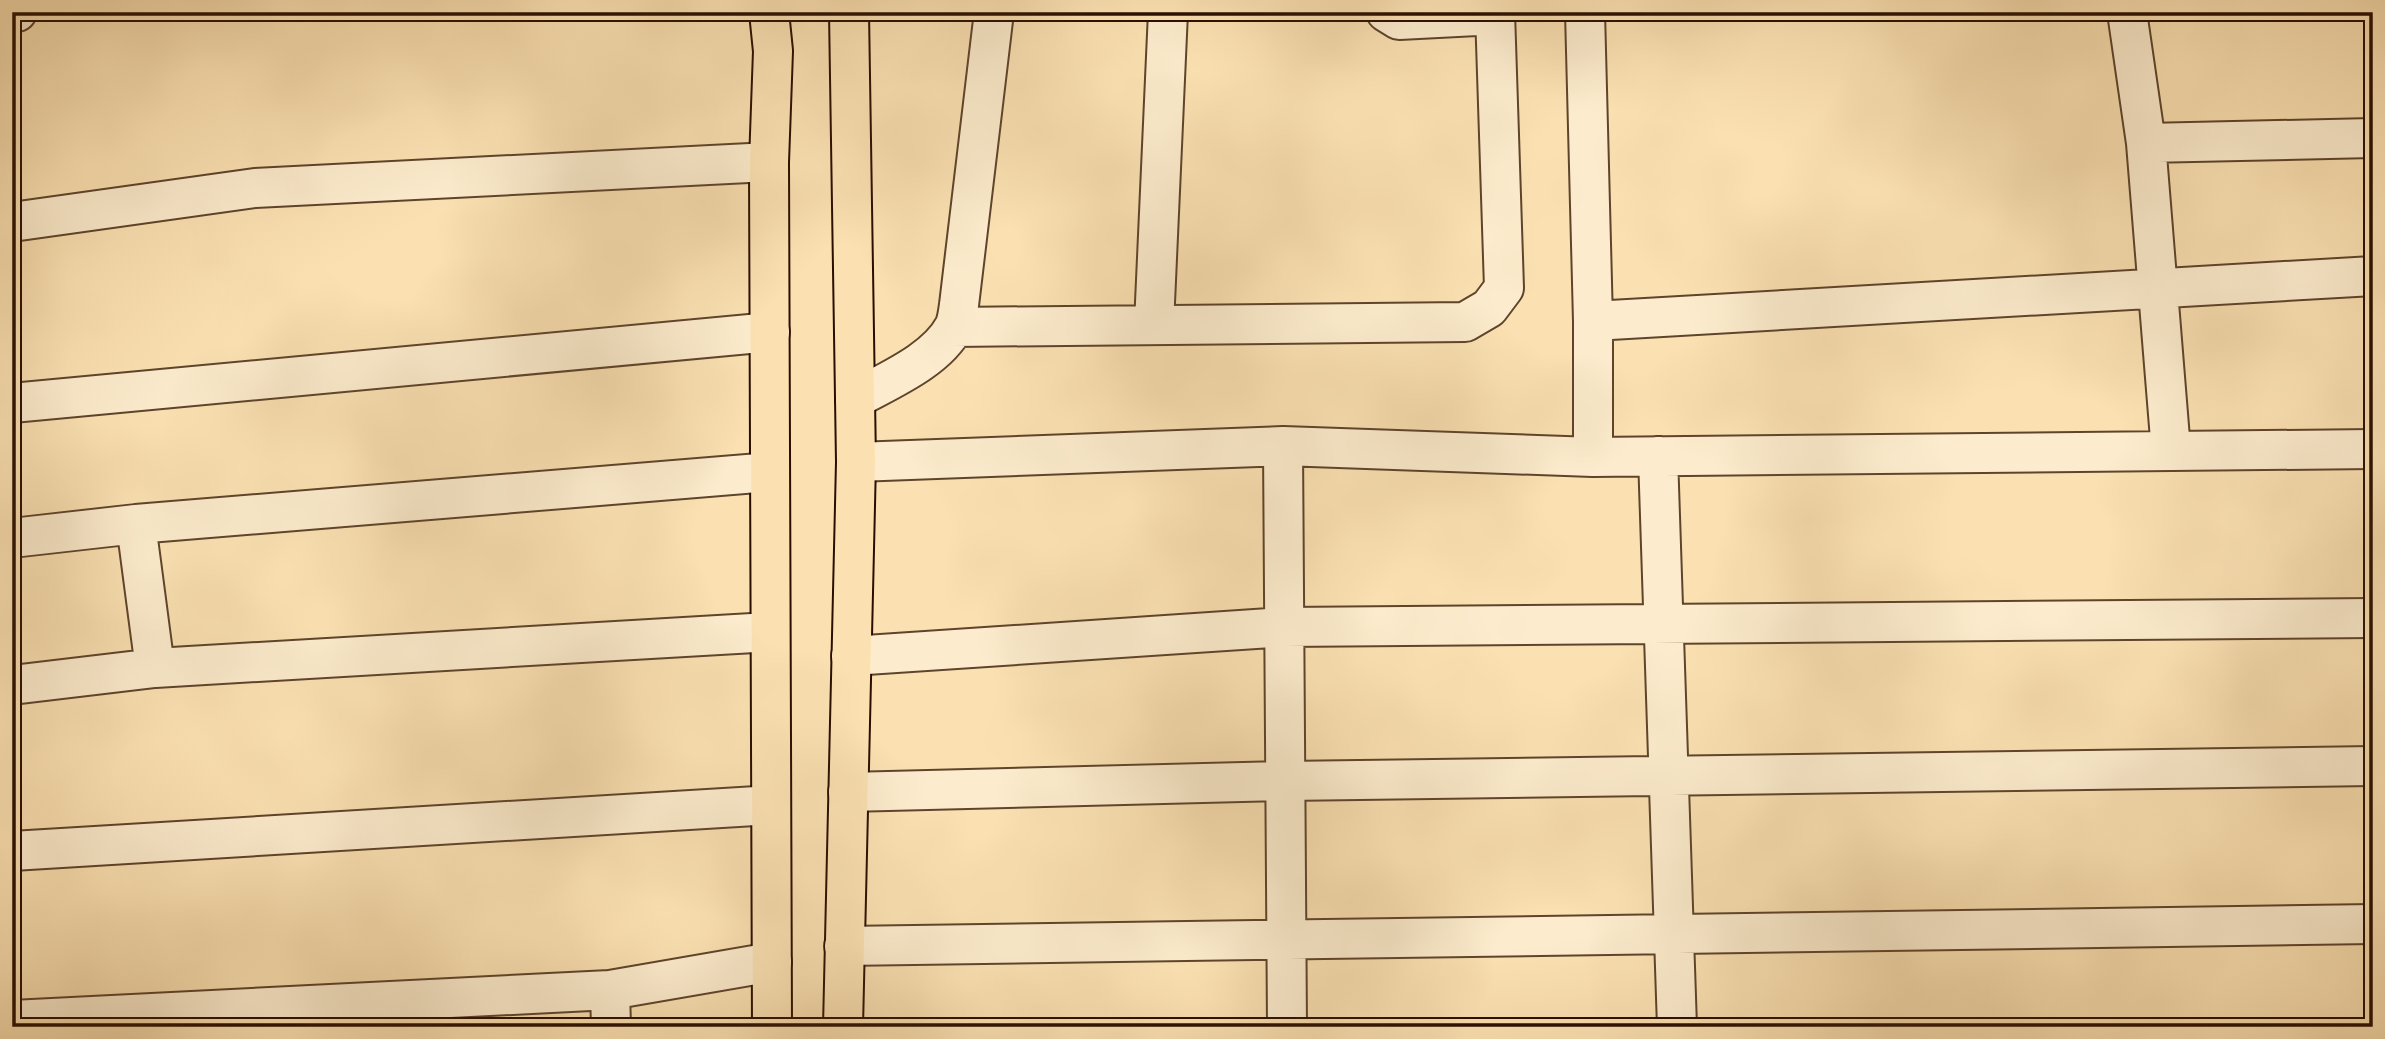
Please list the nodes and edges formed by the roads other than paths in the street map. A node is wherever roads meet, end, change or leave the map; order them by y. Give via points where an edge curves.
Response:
1 (761, 12) edge
2 (769, 12) edge
3 (849, 12) edge
4 (994, 12) edge
5 (1168, 12) edge
6 (1386, 12) edge
7 (1585, 12) edge
8 (2127, 12) edge
9 (1496, 13) edge
10 (772, 51) junction
11 (2373, 138) edge
12 (2146, 143) junction
13 (769, 162) junction
14 (12, 222) edge
15 (2373, 276) edge
16 (2159, 289) junction
17 (1593, 321) junction
18 (1154, 325) junction
19 (954, 327) junction
20 (770, 332) junction
21 (855, 399) junction
22 (12, 403) edge
23 (1283, 446) junction
24 (2373, 449) edge
25 (2171, 451) junction
26 (1658, 456) junction
27 (1592, 457) junction
28 (856, 462) junction
29 (771, 472) junction
30 (136, 524) junction
31 (12, 538) edge
32 (2373, 618) edge
33 (1664, 624) junction
34 (1284, 628) junction
35 (770, 632) junction
36 (851, 656) junction
37 (155, 668) junction
38 (12, 685) edge
39 (2373, 766) edge
40 (1669, 775) junction
41 (1285, 780) junction
42 (848, 792) junction
43 (771, 805) junction
44 (12, 851) edge
45 (2373, 924) edge
46 (1674, 934) junction
47 (1287, 937) junction
48 (844, 946) junction
49 (772, 962) junction
50 (610, 1009) edge
51 (12, 1020) edge
52 (772, 1027) edge
53 (843, 1027) edge
54 (1287, 1027) edge
55 (1677, 1027) edge

1 - 10 highway
2 - 10 highway
3 - 21 highway
4 - 19 street
5 - 18 street
6 - 9 street via 1399,20
7 - 17 street
8 - 12 street
9 - 18 street via 1504,288 1489,309 1465,321
10 - 13 highway
11 - 12 street
12 - 16 street
13 - 14 street via 255,188
13 - 20 highway
15 - 16 street
16 - 17 street
16 - 25 street
17 - 27 street
18 - 19 street
19 - 21 street via 914,365
20 - 22 street
20 - 29 highway
21 - 28 highway
23 - 27 street
23 - 28 street
23 - 34 street
24 - 25 street
25 - 26 street
26 - 27 street
26 - 33 street
28 - 36 highway
29 - 30 street
29 - 35 highway
30 - 31 street
30 - 37 street
32 - 33 street
33 - 34 street
33 - 40 street
34 - 36 street
34 - 41 street
35 - 37 street
35 - 43 highway
36 - 42 highway
37 - 38 street
39 - 40 street
40 - 41 street
40 - 46 street
41 - 42 street
41 - 47 street
42 - 48 highway
43 - 44 street
43 - 49 highway
45 - 46 street
46 - 47 street
46 - 55 street
47 - 48 street
47 - 54 street
48 - 53 highway
49 - 50 street
49 - 52 highway
50 - 51 street

